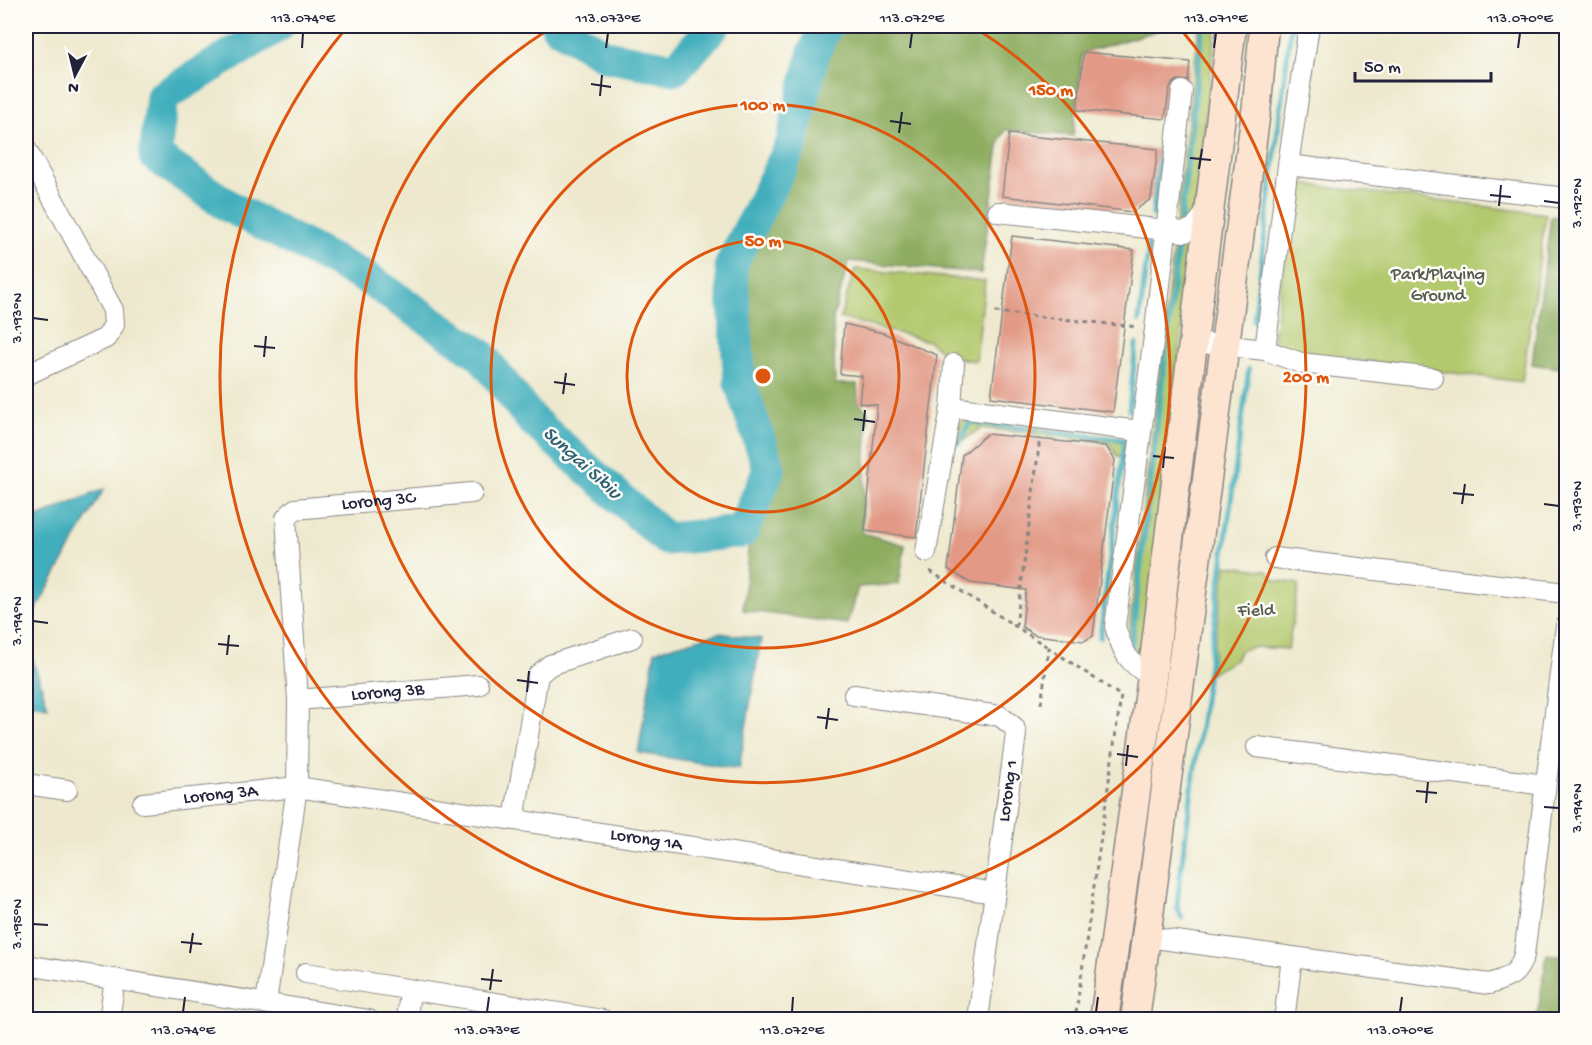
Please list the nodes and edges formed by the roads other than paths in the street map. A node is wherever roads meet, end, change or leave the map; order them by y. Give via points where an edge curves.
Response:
1 (1232, 26) edge
2 (1264, 26) edge
3 (1309, 26) edge
4 (1182, 91) dead end
5 (27, 154) edge
6 (1288, 165) junction
7 (1566, 198) edge
8 (1211, 207) junction
9 (998, 212) dead end
10 (1164, 232) junction
11 (1194, 342) junction
12 (1224, 344) junction
13 (1265, 350) junction
14 (954, 364) dead end
15 (26, 375) edge
16 (1433, 378) dead end
17 (951, 407) junction
18 (1139, 431) junction
19 (472, 493) dead end
20 (1275, 558) dead end
21 (925, 560) road end
22 (1566, 593) edge
23 (1566, 626) edge
24 (632, 638) dead end
25 (1152, 677) junction
26 (478, 685) dead end
27 (854, 695) dead end
28 (298, 700) junction
29 (1561, 722) edge
30 (1257, 747) dead end
31 (26, 784) edge
32 (1545, 786) junction
33 (297, 787) junction
34 (67, 790) dead end
35 (143, 803) dead end
36 (514, 820) junction
37 (995, 893) junction
38 (1148, 937) junction
39 (1292, 958) junction
40 (26, 965) edge
41 (306, 974) dead end
42 (115, 979) junction
43 (410, 990) junction
44 (266, 1003) junction
45 (109, 1020) edge
46 (369, 1020) edge
47 (407, 1020) edge
48 (603, 1020) edge
49 (978, 1020) edge
50 (1104, 1020) edge
51 (1134, 1020) edge
52 (1284, 1020) edge

1 - 8 street
2 - 12 street
3 - 6 street
4 - 10 street
5 - 15 street via 113,310 114,325 106,338
6 - 7 street
6 - 13 street
8 - 10 street via 1194,228
8 - 11 street
9 - 10 street
10 - 18 street via 1155,329
11 - 12 street
11 - 25 street
12 - 13 street
12 - 38 street
13 - 16 street via 1301,363
14 - 17 street
17 - 18 street
17 - 21 street
18 - 25 street via 1115,626 1124,655
19 - 28 street, Lorong 3C via 295,509 286,518
20 - 22 street
23 - 29 street
24 - 36 street via 550,665 538,675
25 - 50 street
26 - 28 street, Lorong 3B
27 - 37 street, Lorong 1 via 1000,716 1014,727
28 - 33 street
29 - 32 street
30 - 32 street
31 - 34 street
32 - 39 street via 1524,955 1518,970 1489,984
33 - 35 street, Lorong 3A
33 - 36 street, Lorong 1A
33 - 44 street
36 - 37 street, Lorong 1A
37 - 49 street, Lorong 1
38 - 39 street
38 - 51 street
39 - 52 street
40 - 42 street
41 - 43 street
42 - 44 street
42 - 45 street
43 - 47 street
43 - 48 street
44 - 46 street

